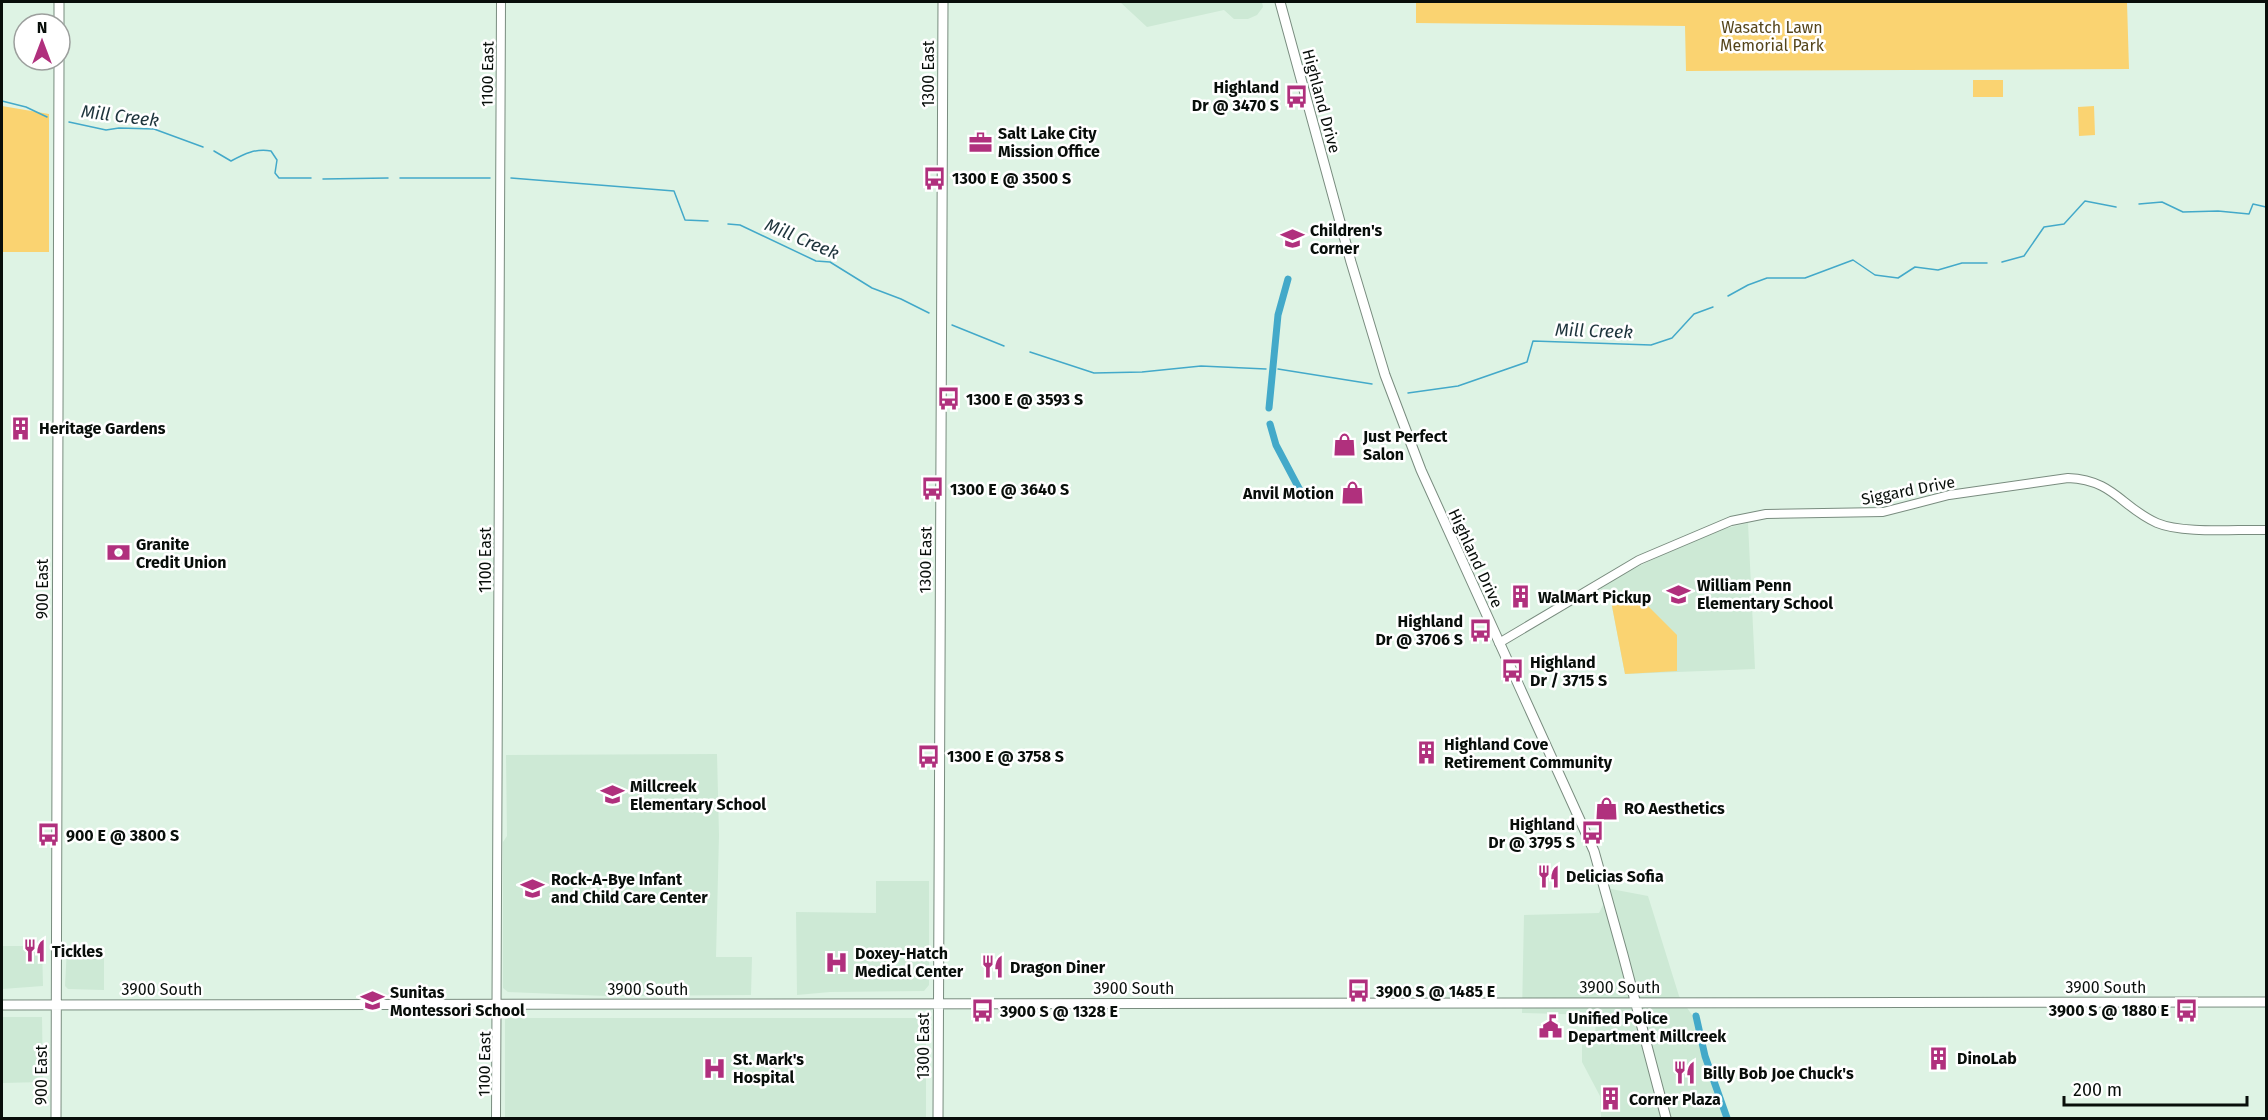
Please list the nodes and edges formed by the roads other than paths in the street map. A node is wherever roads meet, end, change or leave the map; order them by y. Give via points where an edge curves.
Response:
1 (501, 2) edge
2 (943, 2) edge
3 (1280, 2) edge
4 (59, 72) edge
5 (2266, 530) edge
6 (1499, 643) junction
7 (1635, 1002) junction
8 (2266, 1002) edge
9 (939, 1003) junction
10 (498, 1004) junction
11 (2, 1005) edge
12 (56, 1005) junction
13 (56, 1119) edge
14 (496, 1119) edge
15 (938, 1119) edge
16 (1666, 1119) edge

1 - 10 street, 1100 East
2 - 9 main road, 1300 East
3 - 6 main road, Highland Drive via 1385,375 1420,470
4 - 12 main road, 900 East
5 - 6 street, Siggard Drive via 2165,525 2102,485 2068,478 1949,495 1875,513 1766,514 1731,521 1639,560
6 - 7 main road, Highland Drive via 1594,851
7 - 8 main road, 3900 South
7 - 9 main road, 3900 South
7 - 16 main road, Highland Drive
9 - 10 main road, 3900 South
9 - 15 main road, 1300 East
10 - 12 main road, 3900 South
10 - 14 street, 1100 East
11 - 12 main road, 3900 South
12 - 13 main road, 900 East

